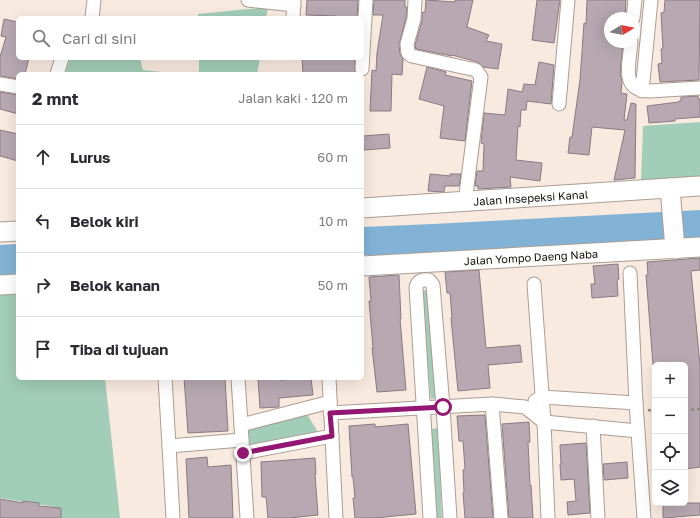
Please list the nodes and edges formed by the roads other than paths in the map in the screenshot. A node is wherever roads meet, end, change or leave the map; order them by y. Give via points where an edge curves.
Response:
1 (94, 0) edge
2 (248, 0) edge
3 (366, 0) edge
4 (415, 0) edge
5 (568, 0) edge
6 (635, 0) edge
7 (651, 0) edge
8 (294, 2) edge
9 (634, 12) edge
10 (92, 16) edge
11 (293, 16) edge
12 (364, 34) edge
13 (631, 48) edge
14 (61, 60) edge
15 (363, 60) edge
16 (362, 69) dead end
17 (58, 72) edge
18 (0, 84) edge
19 (16, 87) edge
20 (700, 88) edge
21 (642, 91) junction
22 (559, 104) dead end
23 (700, 186) edge
24 (670, 188) junction
25 (465, 202) junction
26 (364, 208) edge
27 (16, 231) edge
28 (0, 232) edge
29 (700, 247) edge
30 (675, 249) junction
31 (364, 266) edge
32 (630, 273) dead end
33 (16, 284) edge
34 (534, 284) dead end
35 (0, 285) edge
36 (165, 380) edge
37 (238, 380) edge
38 (329, 380) edge
39 (542, 397) junction
40 (636, 403) junction
41 (492, 404) junction
42 (330, 407) junction
43 (443, 407) junction
44 (525, 407) junction
45 (424, 408) junction
46 (544, 422) junction
47 (241, 425) junction
48 (593, 426) junction
49 (638, 431) junction
50 (332, 436) junction
51 (169, 446) junction
52 (243, 446) junction
53 (173, 518) edge
54 (247, 518) edge
55 (336, 518) edge
56 (430, 518) edge
57 (450, 518) edge
58 (501, 518) edge
59 (548, 518) edge
60 (598, 518) edge
61 (644, 518) edge

1 - 10 street
2 - 8 street
3 - 12 street
4 - 25 street via 414,19 406,44 408,53 476,70 481,77
5 - 22 street
6 - 9 street
7 - 21 street
8 - 11 street
13 - 21 street via 629,80 635,88
14 - 17 street
15 - 16 street
18 - 19 street
20 - 21 street
23 - 24 street, Jalan Insepeksi Kanal
24 - 25 street, Jalan Insepeksi Kanal
24 - 30 street
25 - 26 street, Jalan Insepeksi Kanal
27 - 28 street
29 - 30 street, Jalan Yompo Daeng Naba
30 - 31 street, Jalan Yompo Daeng Naba
32 - 40 street
33 - 35 street
34 - 39 street
36 - 51 street
37 - 47 street
38 - 42 street
39 - 40 street
39 - 44 street
39 - 46 street
40 - 49 street
41 - 43 street
41 - 44 street
41 - 58 street
42 - 45 street
42 - 47 street
42 - 50 street
43 - 45 street
43 - 45 street via 433,285 425,279 417,283 416,287
43 - 57 street
44 - 46 street
45 - 56 street
46 - 48 street
46 - 59 street
47 - 52 street
48 - 49 street
48 - 60 street
49 - 61 street
50 - 52 street
50 - 55 street
51 - 52 street
51 - 53 street
52 - 54 street

